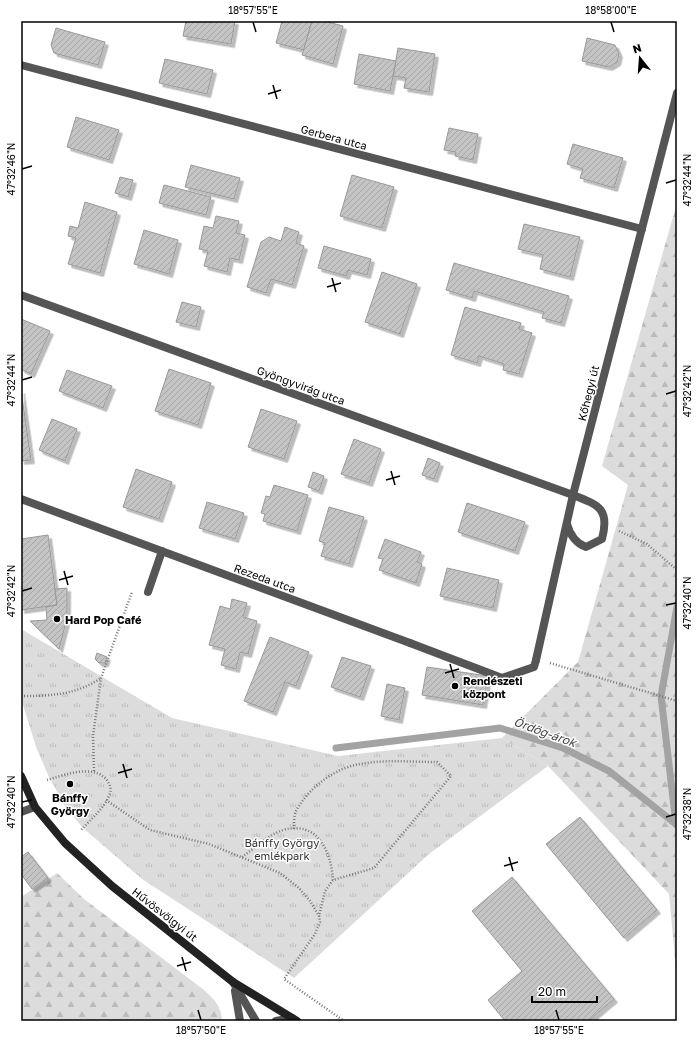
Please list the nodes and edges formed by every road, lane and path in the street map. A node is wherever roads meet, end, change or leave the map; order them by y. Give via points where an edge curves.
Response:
1 (21, 65) edge
2 (677, 93) edge
3 (642, 230) junction
4 (21, 295) edge
5 (573, 495) junction
6 (21, 499) edge
7 (567, 524) junction
8 (606, 525) junction
9 (162, 551) junction
10 (677, 570) edge
11 (133, 590) dead end
12 (148, 592) dead end
13 (536, 660) junction
14 (101, 678) junction
15 (21, 696) edge
16 (677, 702) edge
17 (94, 771) junction
18 (21, 776) edge
19 (47, 780) dead end
20 (106, 800) junction
21 (35, 807) junction
22 (21, 812) edge
23 (294, 829) junction
24 (81, 830) dead end
25 (242, 857) junction
26 (333, 880) junction
27 (319, 916) junction
28 (233, 982) junction
29 (293, 1020) edge
30 (240, 1021) edge
31 (256, 1021) edge
32 (276, 1021) edge
33 (344, 1021) edge

1 - 3 street, Gerbera utca
2 - 3 street, Kőhegyi út
3 - 5 street, Kőhegyi út
4 - 5 street, Gyöngyvirág utca
5 - 7 street, Kőhegyi út
5 - 8 street via 594,503 605,515
6 - 9 street, Rezeda utca
7 - 8 street via 570,534 578,544 586,547 602,539
7 - 13 street, Kőhegyi út
8 - 10 path via 647,544
9 - 12 street
9 - 13 street, Rezeda utca via 502,678 534,667
11 - 14 path
13 - 16 path
14 - 15 path via 87,688 58,696
14 - 17 path via 93,736
17 - 19 path via 78,772
17 - 20 path via 102,775 110,786
18 - 21 main road, Hűvösvölgyi út
20 - 24 path
20 - 25 path via 150,830 209,844
21 - 22 street
21 - 28 main road, Hűvösvölgyi út via 65,844 112,886
23 - 25 path via 274,834
23 - 26 path via 313,834 321,842 332,865
23 - 26 path via 296,812 310,792 329,776 354,765 437,762 451,776 374,868
25 - 27 path via 280,873 299,888
26 - 27 path via 325,891
27 - 33 path via 320,922 314,934 284,979
28 - 29 main road, Hűvösvölgyi út
28 - 30 street
28 - 31 street
29 - 32 street

